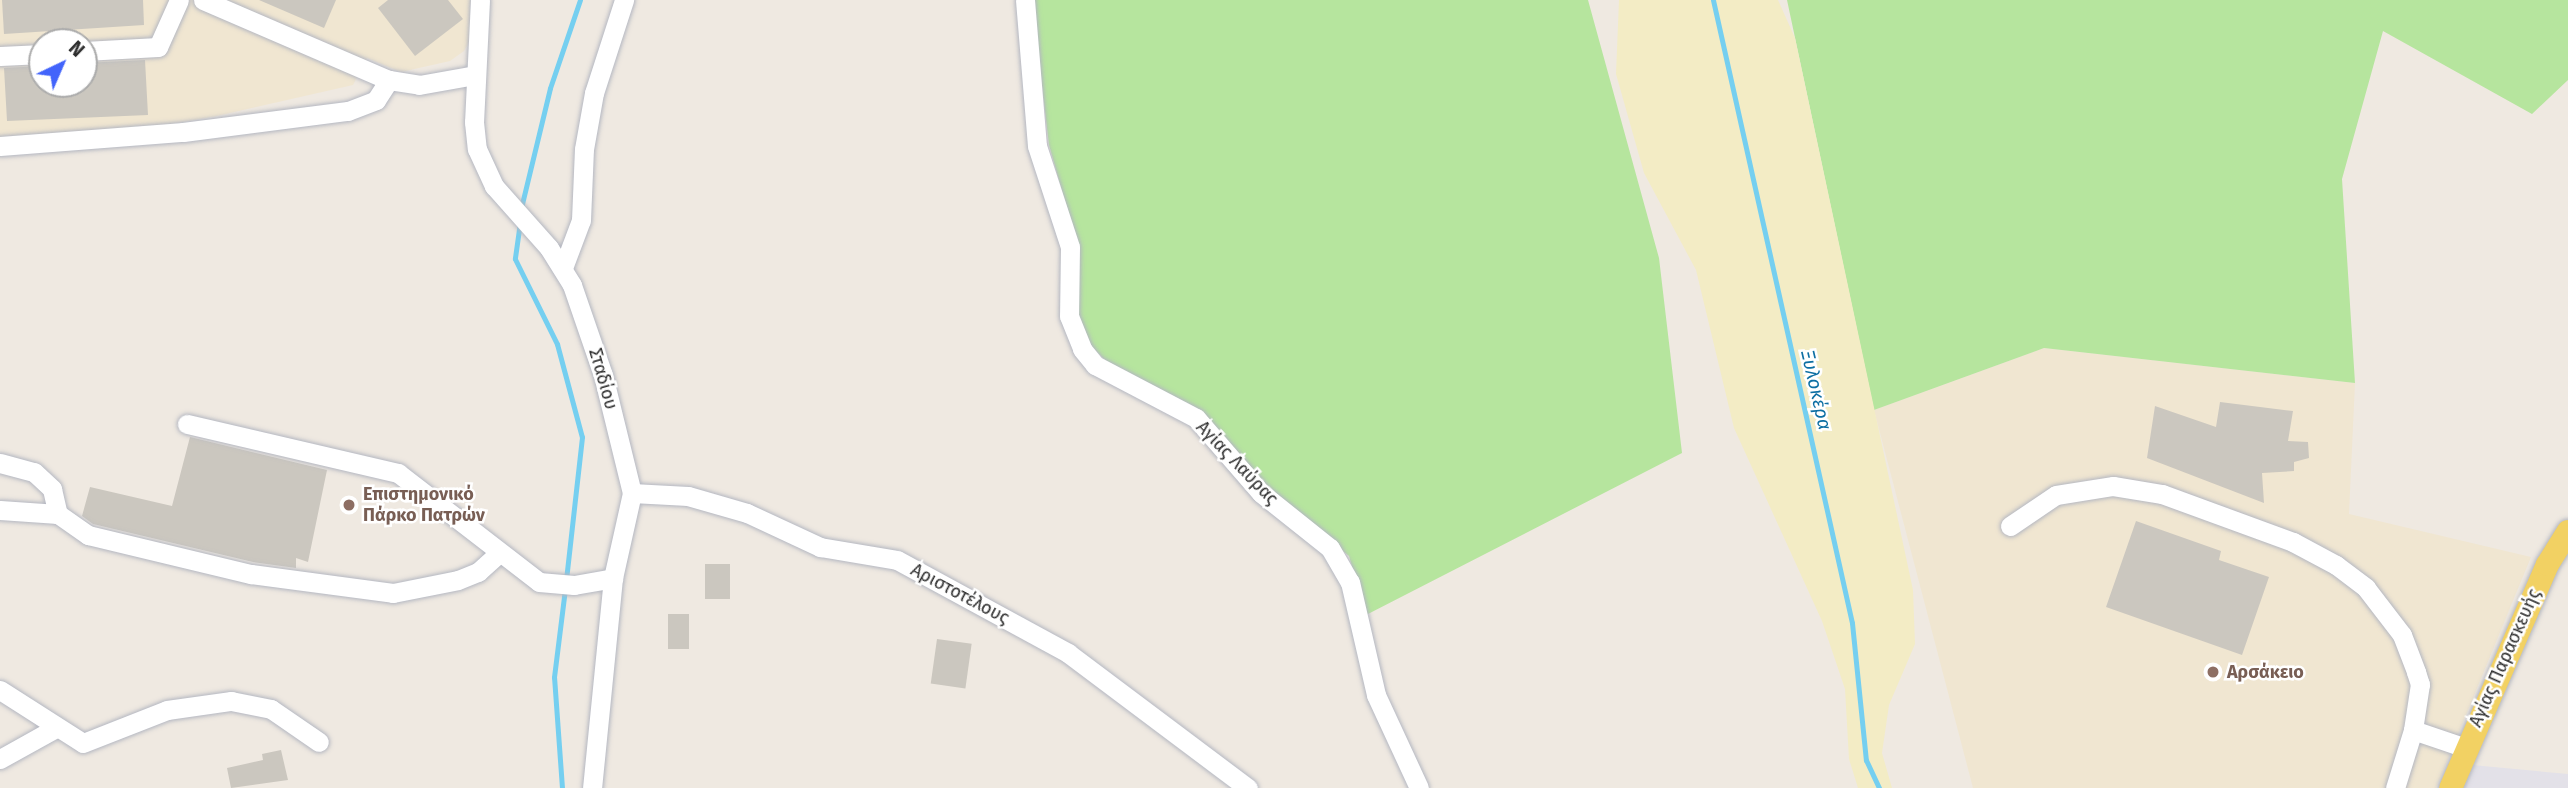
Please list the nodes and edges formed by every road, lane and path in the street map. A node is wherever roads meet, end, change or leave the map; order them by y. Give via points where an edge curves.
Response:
1 (179, 0) edge
2 (202, 0) edge
3 (480, 0) edge
4 (624, 0) edge
5 (1025, 0) edge
6 (98, 50) edge
7 (28, 55) edge
8 (0, 56) edge
9 (475, 75) junction
10 (389, 80) junction
11 (0, 146) edge
12 (563, 268) junction
13 (187, 424) dead end
14 (0, 463) edge
15 (632, 493) junction
16 (0, 510) edge
17 (58, 514) junction
18 (2010, 526) dead end
19 (2568, 531) edge
20 (499, 552) junction
21 (613, 578) junction
22 (0, 690) edge
23 (54, 729) junction
24 (2413, 730) junction
25 (319, 742) dead end
26 (2466, 748) junction
27 (0, 759) edge
28 (592, 788) edge
29 (1248, 788) edge
30 (1419, 788) edge
31 (2395, 788) edge
32 (2449, 788) edge

1 - 6 street via 158,47
2 - 10 street
3 - 9 street, Σταδίου
4 - 12 street via 594,93 584,149 581,220
5 - 30 street, Αγίας Λαύρας via 1037,146 1070,247 1069,316 1082,349 1095,365 1196,418 1261,493 1336,556 1350,582 1376,695
7 - 8 street
9 - 10 street via 419,85
9 - 12 street, Σταδίου via 477,149 489,179
10 - 11 street via 376,100 348,111 183,132
12 - 15 street, Σταδίου via 603,374
13 - 20 street via 398,473
14 - 17 street via 34,472 52,489
15 - 21 street, Σταδίου
15 - 29 street, Αριστοτέλους via 688,496 747,513 820,547 897,560 1068,653
16 - 17 street
17 - 20 street via 88,535 251,574 393,593 458,580 478,572
18 - 24 street via 2056,495 2113,486 2162,494 2294,542 2366,588 2402,635 2420,684
19 - 26 main road, Αγίας Παρασκευής via 2547,564
20 - 21 street via 539,582 566,585
21 - 28 street, Σταδίου
22 - 23 street
23 - 25 street via 77,742 89,743 167,710 244,701 271,709
23 - 27 street
24 - 26 street
24 - 31 street
26 - 32 main road, Αγίας Παρασκευής

